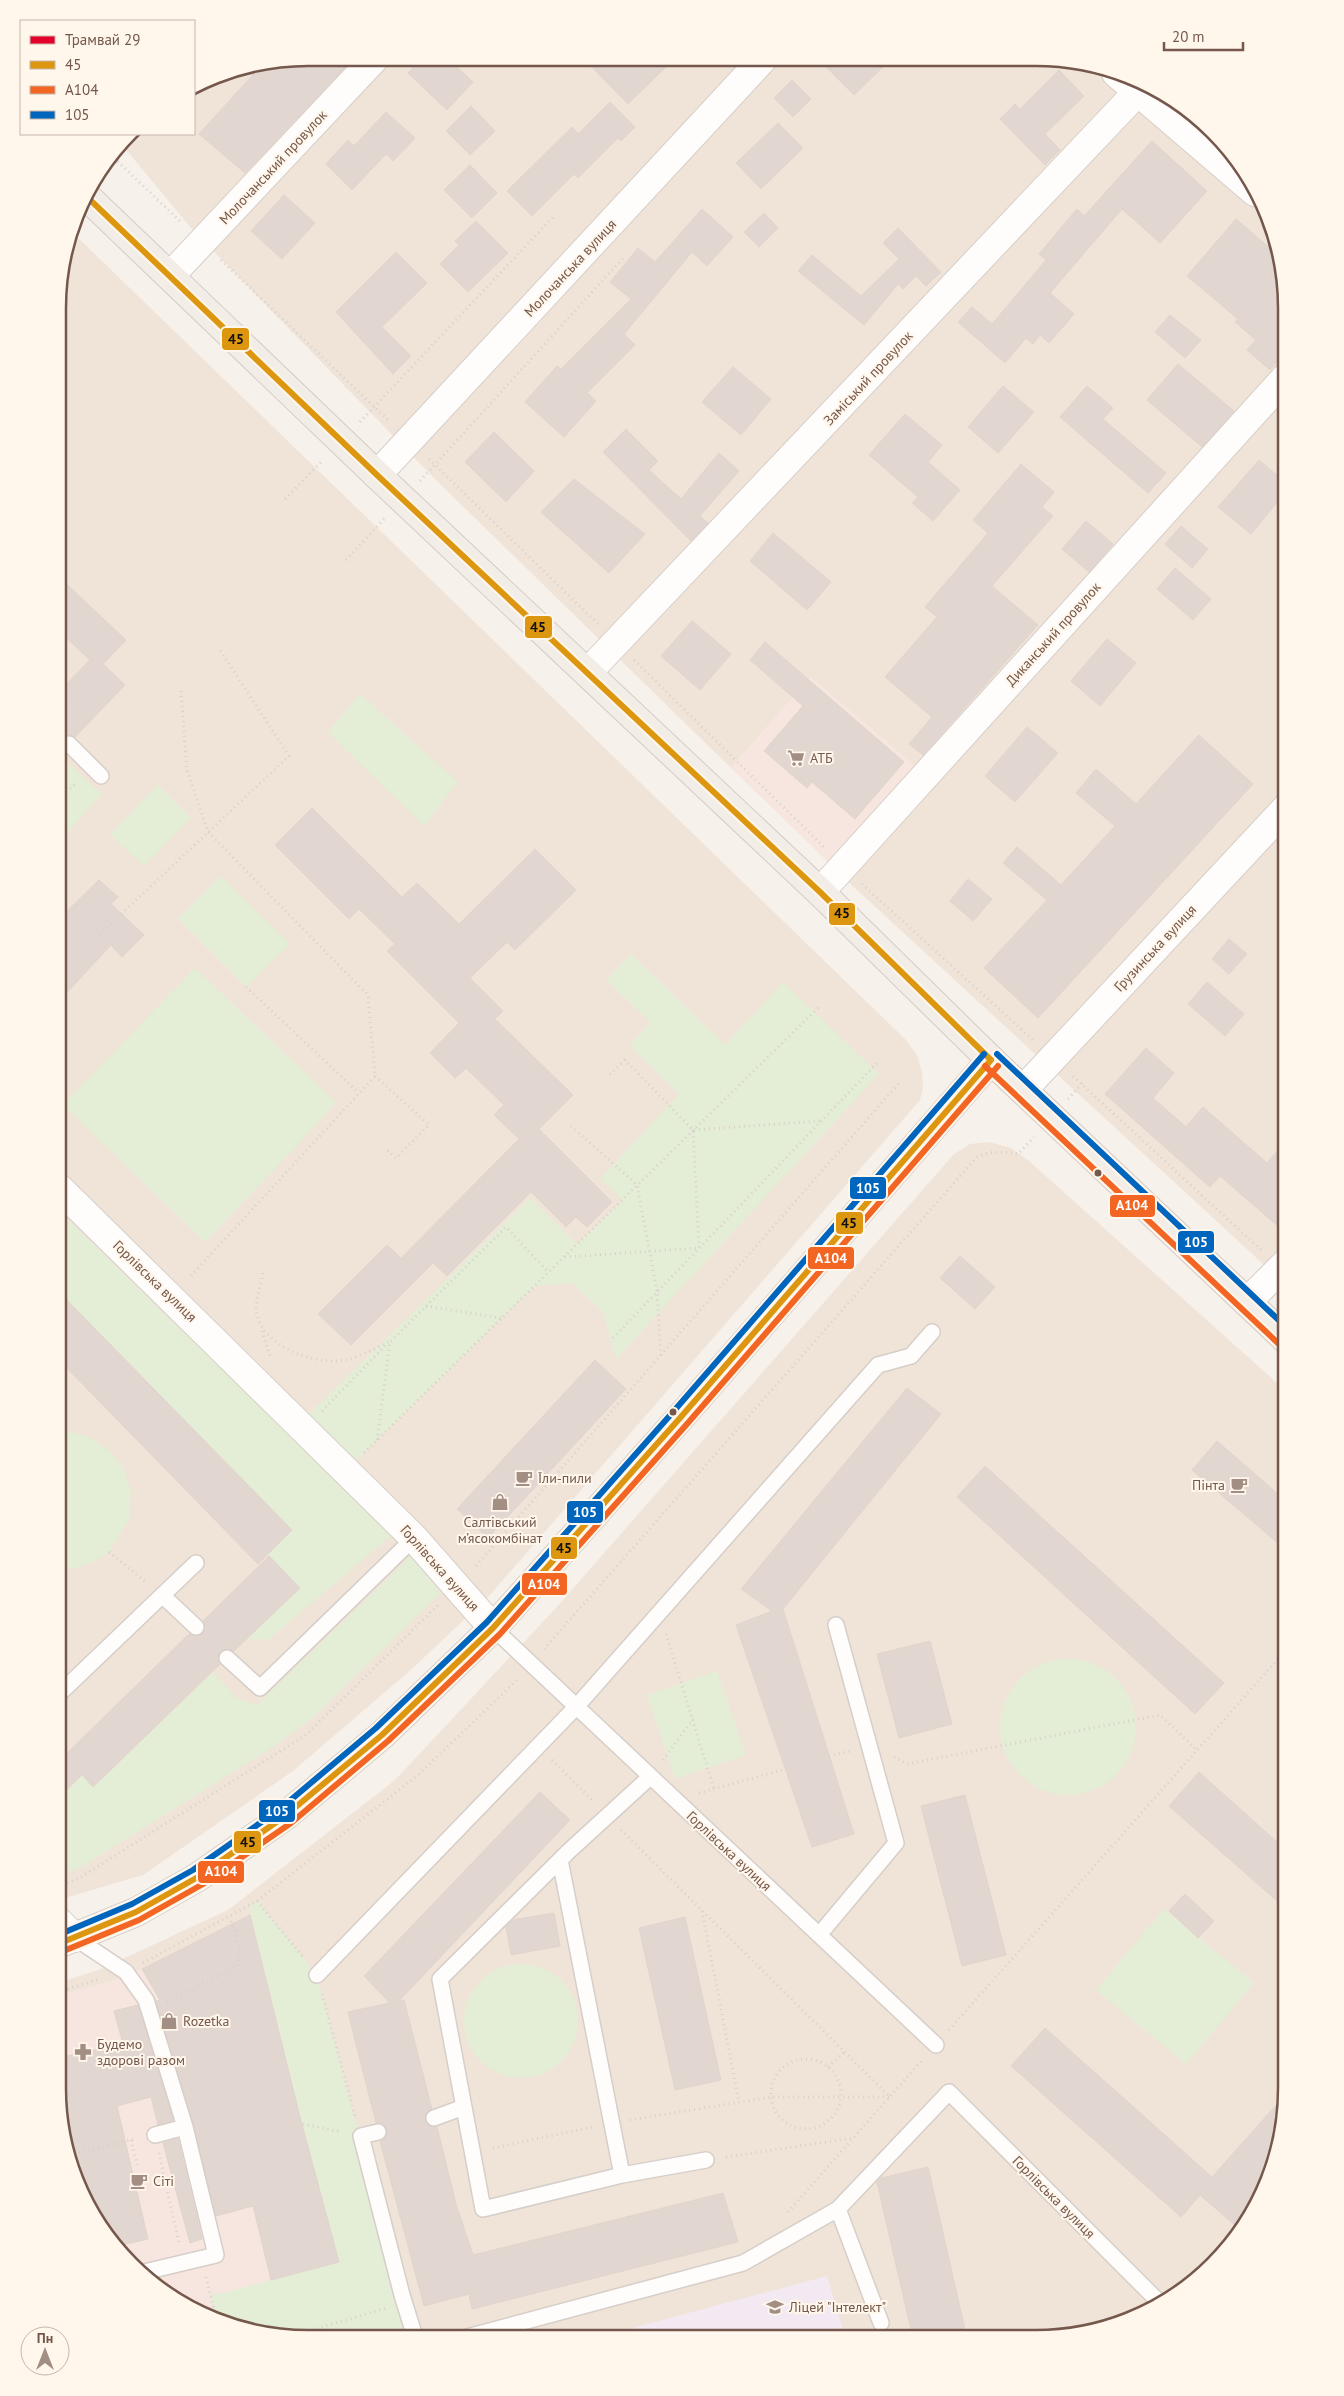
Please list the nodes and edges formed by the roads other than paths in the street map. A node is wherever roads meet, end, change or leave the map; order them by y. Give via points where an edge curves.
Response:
1 (368, 66) edge
2 (756, 66) edge
3 (1140, 90) edge
4 (1152, 96) edge
5 (1239, 177) edge
6 (91, 201) edge
7 (170, 276) junction
8 (1278, 386) edge
9 (377, 475) junction
10 (588, 672) junction
11 (69, 744) dead end
12 (101, 776) dead end
13 (1278, 817) edge
14 (820, 892) junction
15 (992, 1060) junction
16 (1024, 1089) junction
17 (66, 1196) edge
18 (1278, 1271) edge
19 (1247, 1302) junction
20 (1278, 1331) edge
21 (932, 1332) dead end
22 (414, 1538) junction
23 (196, 1564) dead end
24 (163, 1596) junction
25 (836, 1625) dead end
26 (196, 1627) dead end
27 (493, 1628) junction
28 (227, 1658) dead end
29 (66, 1687) edge
30 (576, 1707) junction
31 (650, 1777) junction
32 (560, 1860) junction
33 (66, 1933) edge
34 (66, 1935) edge
35 (819, 1935) junction
36 (317, 1975) road end
37 (936, 2046) road end
38 (464, 2107) junction
39 (434, 2118) dead end
40 (185, 2127) junction
41 (378, 2132) dead end
42 (155, 2135) road end
43 (706, 2160) road end
44 (622, 2175) junction
45 (838, 2209) junction
46 (150, 2271) edge
47 (1155, 2298) edge
48 (881, 2322) dead end
49 (413, 2330) edge
50 (493, 2330) edge

1 - 7 street, Молочанський провулок
2 - 9 street, Молочанська вулиця
3 - 10 street, Заміський провулок
4 - 5 street
6 - 7 main road
7 - 9 main road
8 - 14 street, Диканський провулок
9 - 10 main road
10 - 14 main road
11 - 12 lane
13 - 16 street, Грузинська вулиця
14 - 15 main road
15 - 16 main road
15 - 27 street
16 - 19 main road
17 - 22 street, Горлівська вулиця
18 - 19 street
19 - 20 main road
21 - 30 lane via 911,1356 878,1365
22 - 27 street, Горлівська вулиця
22 - 28 lane via 260,1688
23 - 24 lane
24 - 26 lane
24 - 29 lane
25 - 35 lane via 896,1843
27 - 30 lane, Горлівська вулиця
27 - 33 street via 382,1735 285,1816 198,1877 136,1912
30 - 31 lane, Горлівська вулиця
30 - 36 lane
31 - 32 lane
31 - 35 lane, Горлівська вулиця
32 - 38 lane via 440,1980
32 - 44 lane
34 - 40 lane via 126,1972 146,2000
35 - 37 lane, Горлівська вулиця
38 - 39 lane
38 - 44 lane via 483,2209
40 - 42 lane
40 - 46 lane via 216,2255
41 - 49 lane via 361,2136
43 - 44 lane
45 - 47 lane, Горлівська вулиця via 949,2092
45 - 48 lane
45 - 50 lane via 743,2263

